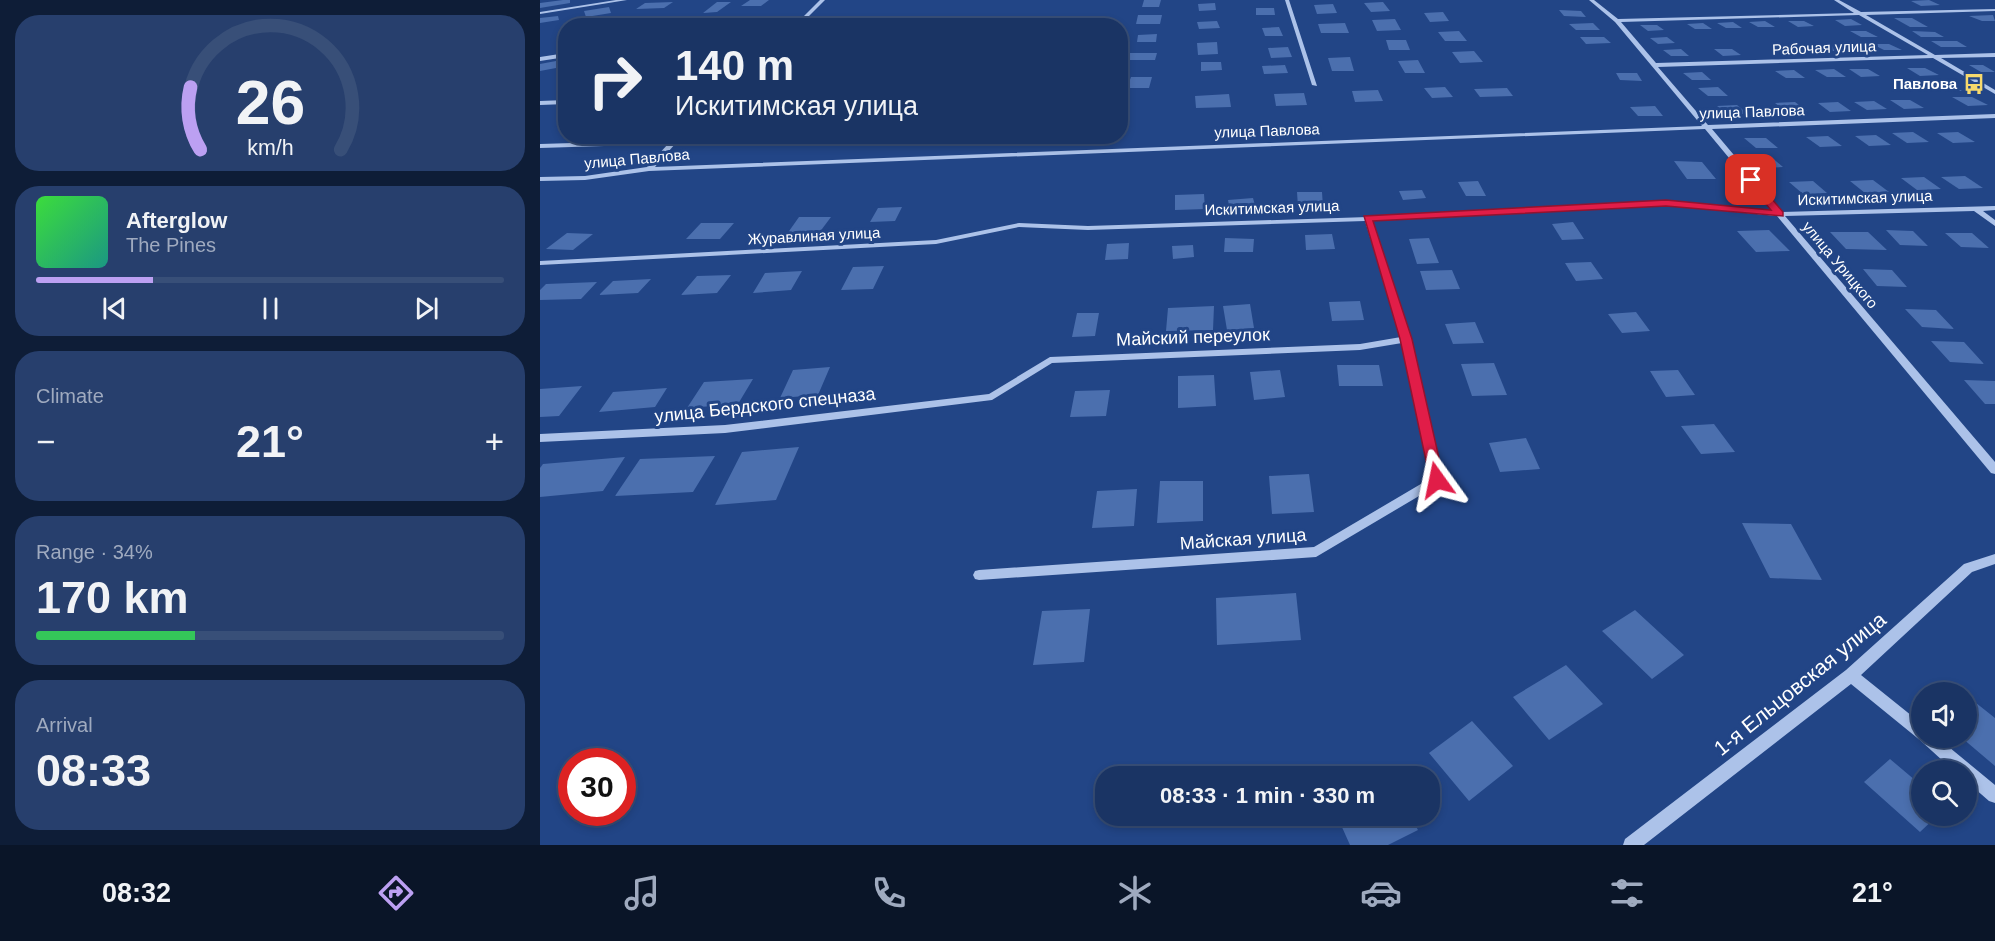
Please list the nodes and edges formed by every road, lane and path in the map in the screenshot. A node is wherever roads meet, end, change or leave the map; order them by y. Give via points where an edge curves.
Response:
1 (625, 0) edge
2 (823, 0) edge
3 (1287, 0) edge
4 (1591, 0) edge
5 (1836, 0) edge
6 (1995, 10) edge
7 (540, 13) edge
8 (1862, 14) junction
9 (804, 18) edge
10 (1617, 21) junction
11 (1995, 55) edge
12 (558, 56) edge
13 (1935, 57) junction
14 (540, 59) edge
15 (1654, 65) junction
16 (1315, 85) dead end
17 (1995, 92) edge
18 (558, 102) edge
19 (540, 103) edge
20 (1995, 116) edge
21 (1708, 128) junction
22 (579, 144) edge
23 (672, 144) edge
24 (540, 146) edge
25 (649, 169) junction
26 (540, 179) edge
27 (1995, 208) edge
28 (1976, 209) junction
29 (1779, 214) junction
30 (1368, 219) junction
31 (1995, 224) edge
32 (1088, 228) joint
33 (540, 263) edge
34 (1406, 339) junction
35 (992, 397) joint
36 (540, 438) edge
37 (1995, 470) edge
38 (1995, 559) edge
39 (979, 575) dead end
40 (1851, 675) junction
41 (1911, 725) edge
42 (1939, 748) edge
43 (1953, 760) edge
44 (1977, 780) edge
45 (1995, 795) edge
46 (1631, 845) edge

1 - 7 street
2 - 9 street
3 - 16 street
4 - 10 street, улица Урицкого
5 - 8 street
6 - 8 street
8 - 10 street
8 - 13 street
10 - 15 street, улица Урицкого
11 - 13 street, Рабочая улица
12 - 14 street
13 - 15 street, Рабочая улица
13 - 17 street
15 - 21 street, улица Урицкого
18 - 19 street
20 - 21 street, улица Павлова
21 - 25 street, улица Павлова
21 - 29 street, улица Урицкого
22 - 24 street
23 - 25 street
25 - 26 street, улица Павлова via 585,178
27 - 28 street, Искитимская улица
28 - 29 street, Искитимская улица
28 - 31 street
29 - 30 street, Искитимская улица via 1666,203
29 - 37 street, улица Урицкого
30 - 32 street, Искитимская улица
30 - 34 street, Майская улица
32 - 33 street, Журавлиная улица via 1018,225 936,242
34 - 35 street, Майский переулок via 1360,347 1050,360
34 - 39 street, Майская улица via 1437,480 1316,552
35 - 36 street, улица Бердского спецназа via 725,429
38 - 40 street, 1-я Ельцовская улица via 1968,568
40 - 41 street
40 - 46 street, 1-я Ельцовская улица
42 - 43 street
44 - 45 street

